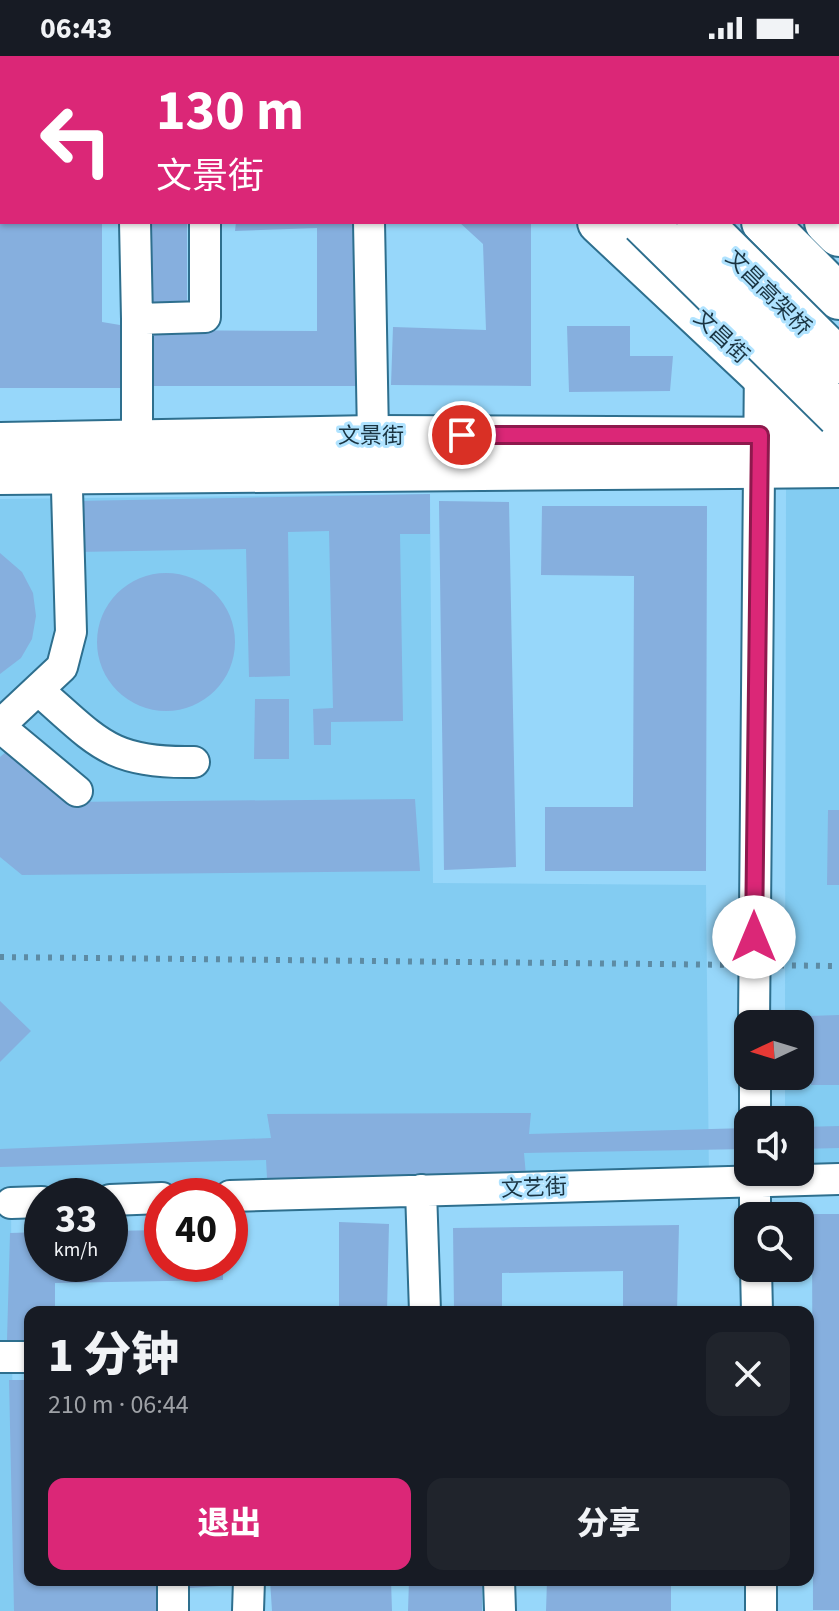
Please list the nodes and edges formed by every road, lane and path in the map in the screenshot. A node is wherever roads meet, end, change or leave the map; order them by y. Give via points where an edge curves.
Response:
1 (135, 224) edge
2 (205, 224) edge
3 (369, 224) edge
4 (602, 224) edge
5 (645, 224) edge
6 (701, 224) edge
7 (761, 224) edge
8 (763, 224) edge
9 (839, 297) edge
10 (137, 319) junction
11 (839, 361) edge
12 (760, 372) junction
13 (373, 435) junction
14 (137, 438) junction
15 (0, 442) edge
16 (835, 443) edge
17 (760, 452) junction
18 (66, 457) junction
19 (0, 475) edge
20 (38, 690) junction
21 (0, 726) edge
22 (194, 762) dead end
23 (77, 791) dead end
24 (754, 1010) edge
25 (734, 1177) edge
26 (814, 1178) edge
27 (839, 1179) edge
28 (421, 1190) junction
29 (248, 1195) edge
30 (11, 1203) dead end
31 (24, 1203) edge
32 (756, 1282) edge
33 (425, 1306) edge
34 (757, 1306) edge
35 (0, 1357) edge
36 (24, 1357) edge
37 (173, 1586) edge
38 (249, 1586) edge
39 (499, 1586) edge
40 (761, 1586) edge
41 (173, 1611) edge
42 (190, 1611) edge
43 (248, 1611) edge
44 (500, 1611) edge
45 (761, 1611) edge

1 - 10 street
2 - 10 street via 205,317
3 - 13 street
4 - 12 highway, 文昌街
5 - 16 highway, bridge
6 - 11 highway, 文昌高架桥, bridge
7 - 12 street
8 - 9 highway, 文昌高架桥
10 - 14 street
12 - 16 highway, 文昌街
12 - 17 street
13 - 14 main road, 文景街
13 - 17 main road, 文景街
14 - 18 main road, 文景街
15 - 18 main road, 文景街
16 - 17 main road, 文景街
17 - 18 main road, 文景街
17 - 24 street
18 - 19 main road, 文景街
18 - 20 street via 71,632 62,667
20 - 21 street
20 - 22 street via 105,748 135,759
21 - 23 street
25 - 28 street, 文艺街
26 - 27 street, 文艺街
28 - 29 street, 文艺街
28 - 33 street
30 - 31 street
32 - 34 street
35 - 36 street
37 - 41 street
38 - 43 street
39 - 44 street
40 - 45 street
41 - 42 street

